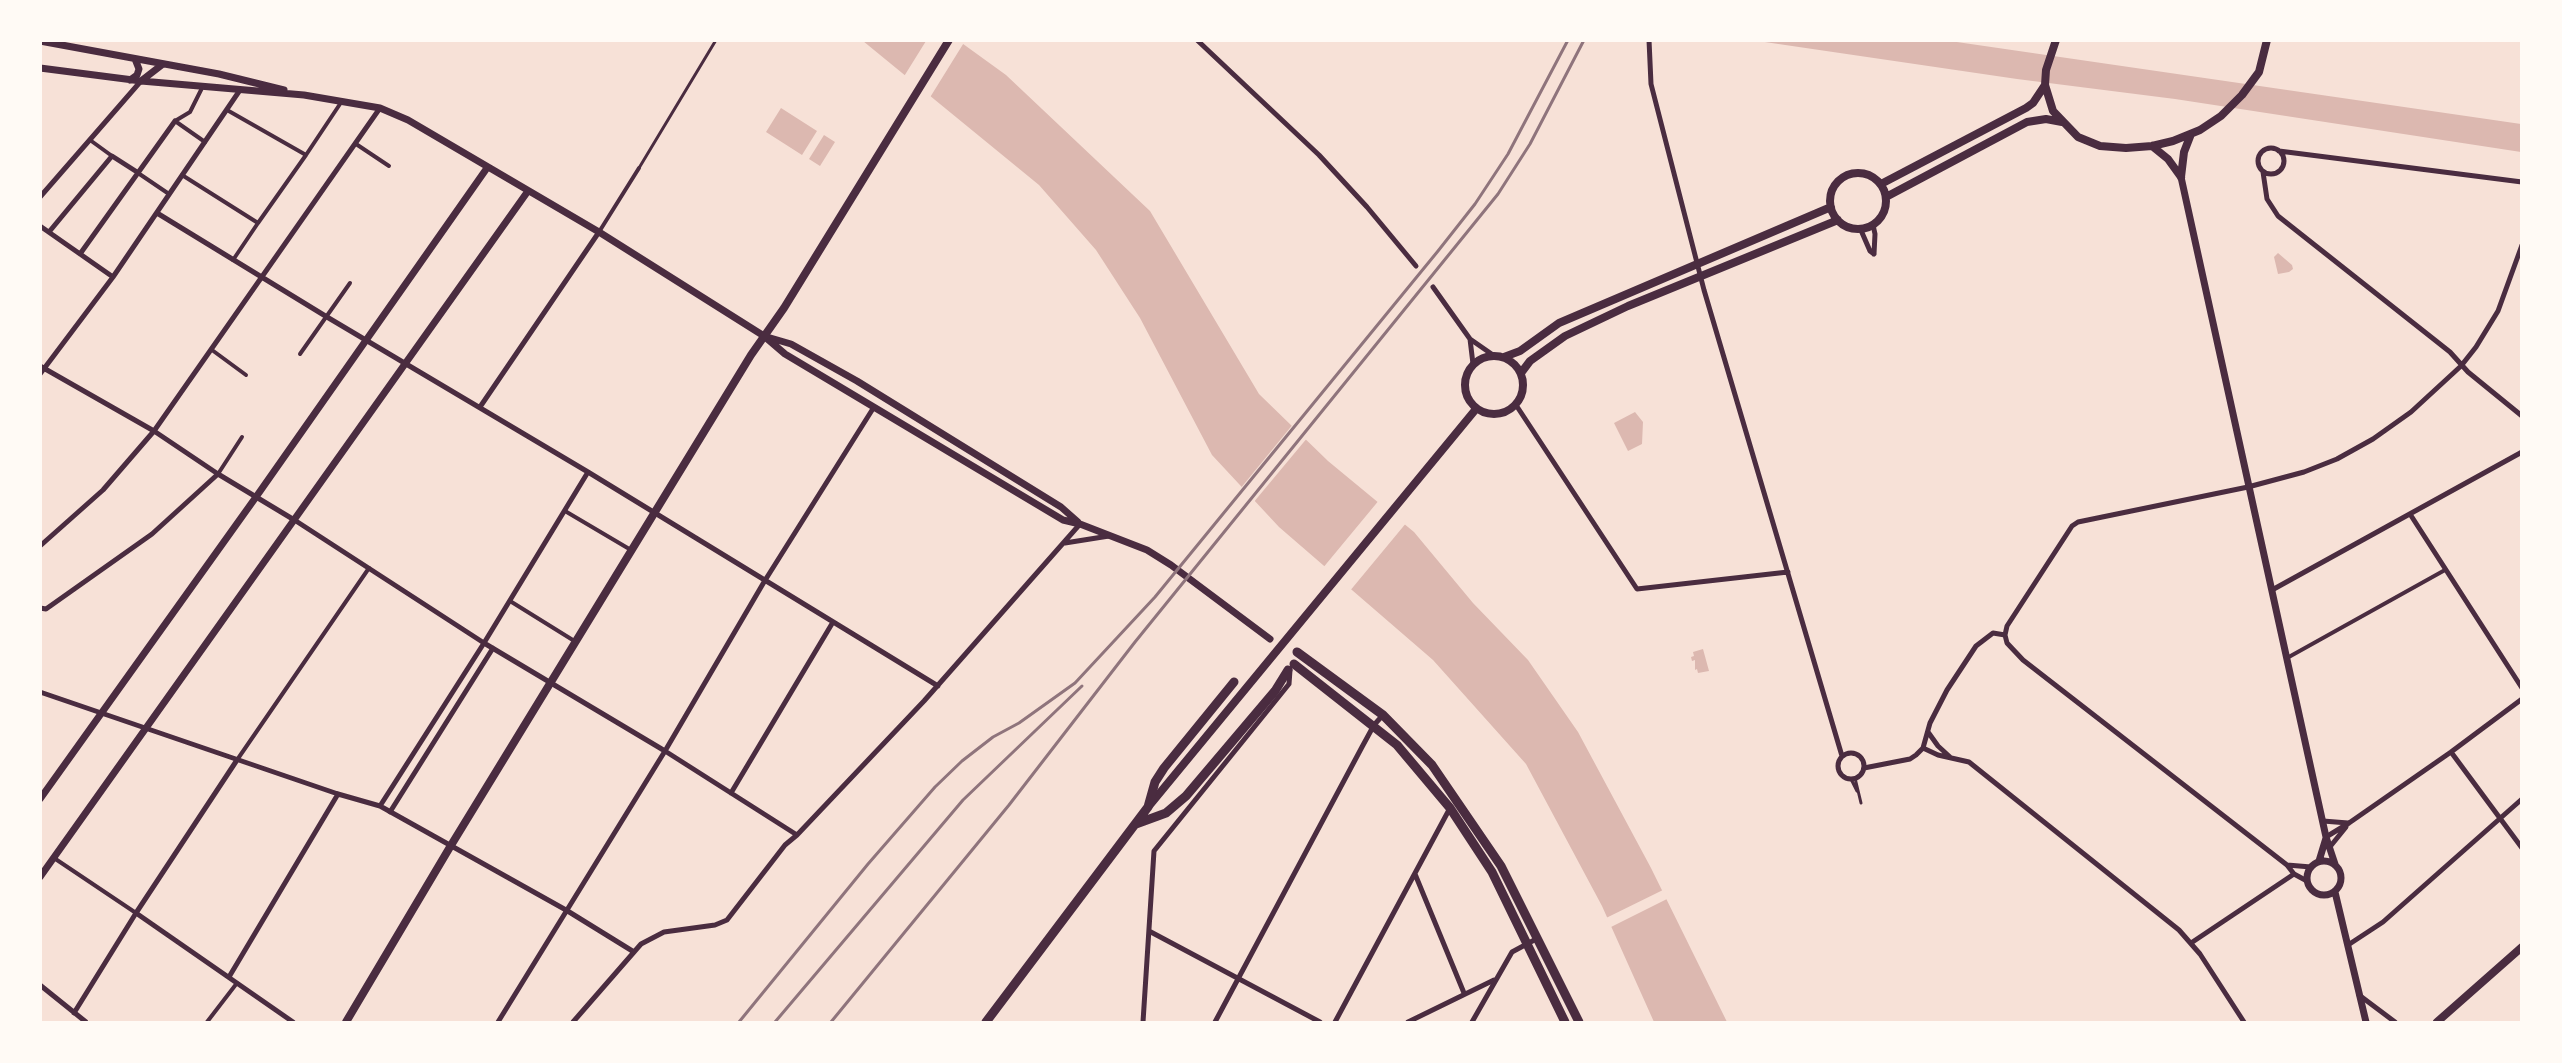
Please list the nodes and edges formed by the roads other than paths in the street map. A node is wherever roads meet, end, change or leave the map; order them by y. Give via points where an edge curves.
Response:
1 (716, 40) edge
2 (949, 40) edge
3 (1197, 40) edge
4 (1649, 40) edge
5 (2267, 40) edge
6 (40, 41) edge
7 (2055, 41) edge
8 (135, 59) junction
9 (163, 64) junction
10 (40, 68) edge
11 (130, 80) junction
12 (245, 80) junction
13 (141, 81) junction
14 (2045, 85) junction
15 (203, 86) junction
16 (240, 90) junction
17 (304, 95) junction
18 (342, 101) junction
19 (380, 108) junction
20 (227, 110) junction
21 (175, 121) junction
22 (2062, 122) junction
23 (2191, 134) junction
24 (90, 140) junction
25 (205, 142) junction
26 (356, 144) junction
27 (2152, 146) junction
28 (2279, 151) junction
29 (306, 155) junction
30 (112, 156) junction
31 (389, 166) dead end
32 (487, 168) junction
33 (639, 168) joint
34 (137, 172) junction
35 (2263, 172) junction
36 (182, 175) junction
37 (2181, 177) junction
38 (2522, 182) edge
39 (1881, 184) junction
40 (528, 191) junction
41 (169, 194) junction
42 (40, 197) edge
43 (1886, 197) junction
44 (1831, 207) junction
45 (157, 213) junction
46 (1838, 220) junction
47 (258, 223) junction
48 (1873, 225) junction
49 (40, 226) edge
50 (1860, 228) junction
51 (49, 231) junction
52 (599, 232) junction
53 (2522, 246) edge
54 (80, 254) junction
55 (233, 261) junction
56 (1697, 263) junction
57 (1416, 266) dead end
58 (113, 277) junction
59 (262, 277) junction
60 (1701, 278) junction
61 (351, 283) dead end
62 (1433, 287) dead end
63 (327, 317) junction
64 (764, 336) junction
65 (365, 339) junction
66 (1470, 339) junction
67 (212, 350) junction
68 (300, 354) dead end
69 (1493, 355) junction
70 (1504, 357) junction
71 (406, 364) junction
72 (1473, 364) junction
73 (2461, 366) junction
74 (42, 370) edge
75 (1521, 374) junction
76 (246, 375) dead end
77 (1516, 405) junction
78 (480, 407) junction
79 (874, 407) junction
80 (1476, 409) junction
81 (2522, 416) edge
82 (154, 431) junction
83 (242, 437) dead end
84 (2522, 452) edge
85 (588, 472) junction
86 (218, 474) junction
87 (2248, 487) junction
88 (256, 498) junction
89 (565, 511) junction
90 (655, 514) junction
91 (2410, 514) junction
92 (296, 521) junction
93 (1080, 524) junction
94 (1115, 537) junction
95 (1064, 543) junction
96 (40, 546) edge
97 (632, 551) junction
98 (369, 568) junction
99 (2445, 570) junction
100 (1788, 572) junction
101 (764, 582) junction
102 (2272, 590) junction
103 (510, 601) junction
104 (40, 608) edge
105 (833, 622) junction
106 (2005, 634) junction
107 (1270, 639) dead end
108 (576, 642) junction
109 (484, 643) junction
110 (493, 648) junction
111 (1297, 652) dead end
112 (2287, 658) junction
113 (1291, 667) junction
114 (1234, 682) dead end
115 (552, 684) junction
116 (938, 686) junction
117 (2522, 688) edge
118 (40, 692) edge
119 (2522, 699) edge
120 (103, 712) junction
121 (1383, 715) junction
122 (1374, 725) junction
123 (148, 728) junction
124 (1928, 732) junction
125 (1923, 748) junction
126 (665, 751) junction
127 (2451, 752) junction
128 (1842, 756) junction
129 (1952, 758) junction
130 (237, 760) junction
131 (1864, 768) junction
132 (1853, 779) junction
133 (732, 793) junction
134 (338, 794) junction
135 (40, 799) edge
136 (2522, 799) edge
137 (1861, 804) dead end
138 (380, 806) junction
139 (1148, 807) junction
140 (1450, 808) junction
141 (390, 812) junction
142 (2500, 819) junction
143 (2323, 821) junction
144 (2349, 823) junction
145 (1136, 824) junction
146 (797, 835) junction
147 (2326, 837) junction
148 (450, 847) junction
149 (2329, 848) junction
150 (2522, 848) edge
151 (54, 858) junction
152 (2319, 861) junction
153 (2335, 864) junction
154 (2287, 865) junction
155 (2311, 867) junction
156 (1415, 874) junction
157 (2294, 874) junction
158 (40, 877) edge
159 (2307, 880) junction
160 (2335, 892) junction
161 (566, 910) junction
162 (136, 913) junction
163 (1149, 931) junction
164 (1538, 938) junction
165 (2191, 943) junction
166 (1527, 944) junction
167 (2348, 945) junction
168 (2522, 947) edge
169 (634, 952) junction
170 (229, 977) junction
171 (1239, 980) junction
172 (1495, 980) junction
173 (237, 983) junction
174 (40, 985) edge
175 (1464, 993) junction
176 (2359, 995) junction
177 (74, 1013) junction
178 (988, 1022) edge
179 (86, 1023) edge
180 (207, 1023) edge
181 (293, 1023) edge
182 (346, 1023) edge
183 (498, 1023) edge
184 (573, 1023) edge
185 (1143, 1023) edge
186 (1215, 1023) edge
187 (1320, 1023) edge
188 (1335, 1023) edge
189 (1408, 1023) edge
190 (1472, 1023) edge
191 (1565, 1023) edge
192 (1579, 1023) edge
193 (2244, 1023) edge
194 (2366, 1023) edge
195 (2395, 1023) edge
196 (2437, 1023) edge

1 - 33 lane
2 - 64 main road
3 - 57 street via 1319,155
4 - 56 street via 1651,84
5 - 23 main road via 2259,72 2242,95 2220,116
6 - 8 street
7 - 14 main road
8 - 9 street
8 - 11 street via 139,69
9 - 12 street
9 - 13 street
10 - 11 street
11 - 13 street
12 - 16 street
12 - 17 street
13 - 15 street
13 - 24 street
14 - 22 main road
14 - 39 main road via 2026,108
15 - 16 street
15 - 21 street via 190,112
16 - 17 street
16 - 20 street
17 - 18 street
18 - 19 street
18 - 29 street
19 - 26 street
19 - 32 street via 408,120
20 - 25 street
20 - 29 street
21 - 25 street
21 - 34 street
22 - 27 main road via 2078,137 2100,146
22 - 43 main road via 2027,122
23 - 27 main road
23 - 37 main road
24 - 30 street
24 - 42 street
25 - 36 street
26 - 31 street
26 - 59 street
27 - 37 main road
28 - 35 street via 2283,163 2280,171
28 - 35 street via 2271,148 2260,153 2258,161
28 - 38 street
29 - 47 street
30 - 34 street
30 - 51 street
32 - 40 street
32 - 65 street
33 - 52 street
34 - 41 street
34 - 54 street
35 - 73 street via 2267,199 2278,216 2450,352
36 - 41 street
36 - 47 street
37 - 87 street
39 - 43 main road
39 - 44 main road via 1868,174 1847,175 1832,191
40 - 52 street
40 - 71 street
41 - 45 street
43 - 48 main road via 1882,216
44 - 46 main road
44 - 56 main road
45 - 55 street
45 - 58 street
46 - 50 main road
46 - 60 main road
47 - 55 street
48 - 50 main road
48 - 50 street via 1874,254
49 - 51 street
51 - 54 street
52 - 64 street
52 - 78 street
53 - 73 street via 2498,311
54 - 58 street
55 - 59 street
56 - 60 street
56 - 70 main road via 1559,323 1520,351
58 - 74 street
59 - 63 street
59 - 67 street
60 - 75 main road via 1565,336 1530,361
60 - 100 street
61 - 63 street
62 - 66 street
63 - 65 street
63 - 68 street
64 - 79 street via 785,354
64 - 90 main road
64 - 93 street via 791,344 857,381 1061,507
65 - 71 street
65 - 88 street
66 - 69 street
66 - 72 street
67 - 76 street
67 - 82 street
69 - 70 main road
69 - 72 main road
70 - 75 main road
71 - 78 street
71 - 92 street
72 - 80 main road via 1464,381
73 - 81 street
73 - 87 street via 2411,412 2373,439 2304,472
74 - 82 street
75 - 77 main road via 1523,388
77 - 80 main road via 1494,415
77 - 100 street via 1638,589
78 - 85 street
79 - 93 street via 1062,520
79 - 101 street
80 - 139 main road
82 - 86 street
82 - 96 street via 103,490
83 - 86 street
84 - 91 street
85 - 89 street
85 - 90 street
86 - 88 street
86 - 104 street via 147,538 46,609
87 - 102 street
87 - 106 street via 2078,522 2015,611
88 - 92 street
88 - 120 street
89 - 97 street
89 - 103 street
90 - 97 main road
90 - 101 street
91 - 99 street
91 - 102 street
92 - 98 street
92 - 123 street
93 - 94 street
93 - 95 street
94 - 95 street
94 - 107 street via 1171,565
95 - 116 street
97 - 108 main road
98 - 109 street
98 - 130 street
99 - 112 street
99 - 117 street
100 - 128 street
101 - 105 street
101 - 126 street
102 - 112 street
103 - 108 street
103 - 109 street
105 - 116 street
105 - 133 street
106 - 124 street via 1993,633 1976,646 1947,690
106 - 154 street via 2011,648 2023,660
108 - 115 main road
109 - 110 street
109 - 138 street
110 - 115 street
110 - 141 street
111 - 121 main road
112 - 143 street
113 - 122 main road
113 - 145 main road via 1186,796 1166,813
113 - 163 street via 1289,684 1154,850
114 - 139 main road via 1164,768 1155,782
115 - 126 street
115 - 148 main road
116 - 146 street
118 - 120 street
119 - 127 street
120 - 123 street
120 - 135 street
121 - 122 street
121 - 164 main road via 1432,765 1464,810 1501,866
122 - 140 main road via 1397,745
122 - 171 street
123 - 130 street
123 - 151 street
124 - 125 street
124 - 129 street
125 - 129 street
125 - 131 street via 1910,759
126 - 133 street
126 - 161 street
127 - 142 street
127 - 144 street
128 - 131 street via 1857,755
128 - 132 street via 1838,770 1843,777
129 - 165 street via 1969,762
130 - 134 street
130 - 162 street
131 - 132 street
132 - 137 lane
133 - 146 street
134 - 138 street
134 - 170 street
136 - 142 street
138 - 141 street
139 - 145 main road
140 - 156 street
140 - 166 main road via 1491,872
141 - 148 street
142 - 150 street
142 - 167 street via 2383,922
143 - 144 street
143 - 147 street
144 - 147 street
144 - 149 street
145 - 178 main road
146 - 169 street via 724,922 664,933 641,944
147 - 149 street
147 - 152 street
148 - 161 street
148 - 182 main road
149 - 153 street
151 - 158 street
151 - 162 street
152 - 153 street
152 - 155 street
153 - 160 street via 2342,878
154 - 155 street
154 - 157 street
155 - 159 street
156 - 175 street
156 - 188 street
157 - 159 street
157 - 165 street
159 - 160 street via 2318,894
160 - 167 street
161 - 169 street
161 - 183 street
162 - 170 street
162 - 177 street
163 - 171 street
163 - 185 street
164 - 166 street
164 - 192 main road
165 - 193 street
166 - 172 street via 1512,952
166 - 191 main road
167 - 176 street
168 - 196 main road
169 - 184 street
170 - 173 street
171 - 186 street
171 - 187 street
172 - 175 street
172 - 190 street
173 - 180 street
173 - 181 street
174 - 177 street
175 - 189 street
176 - 194 street
176 - 195 street
177 - 179 street

